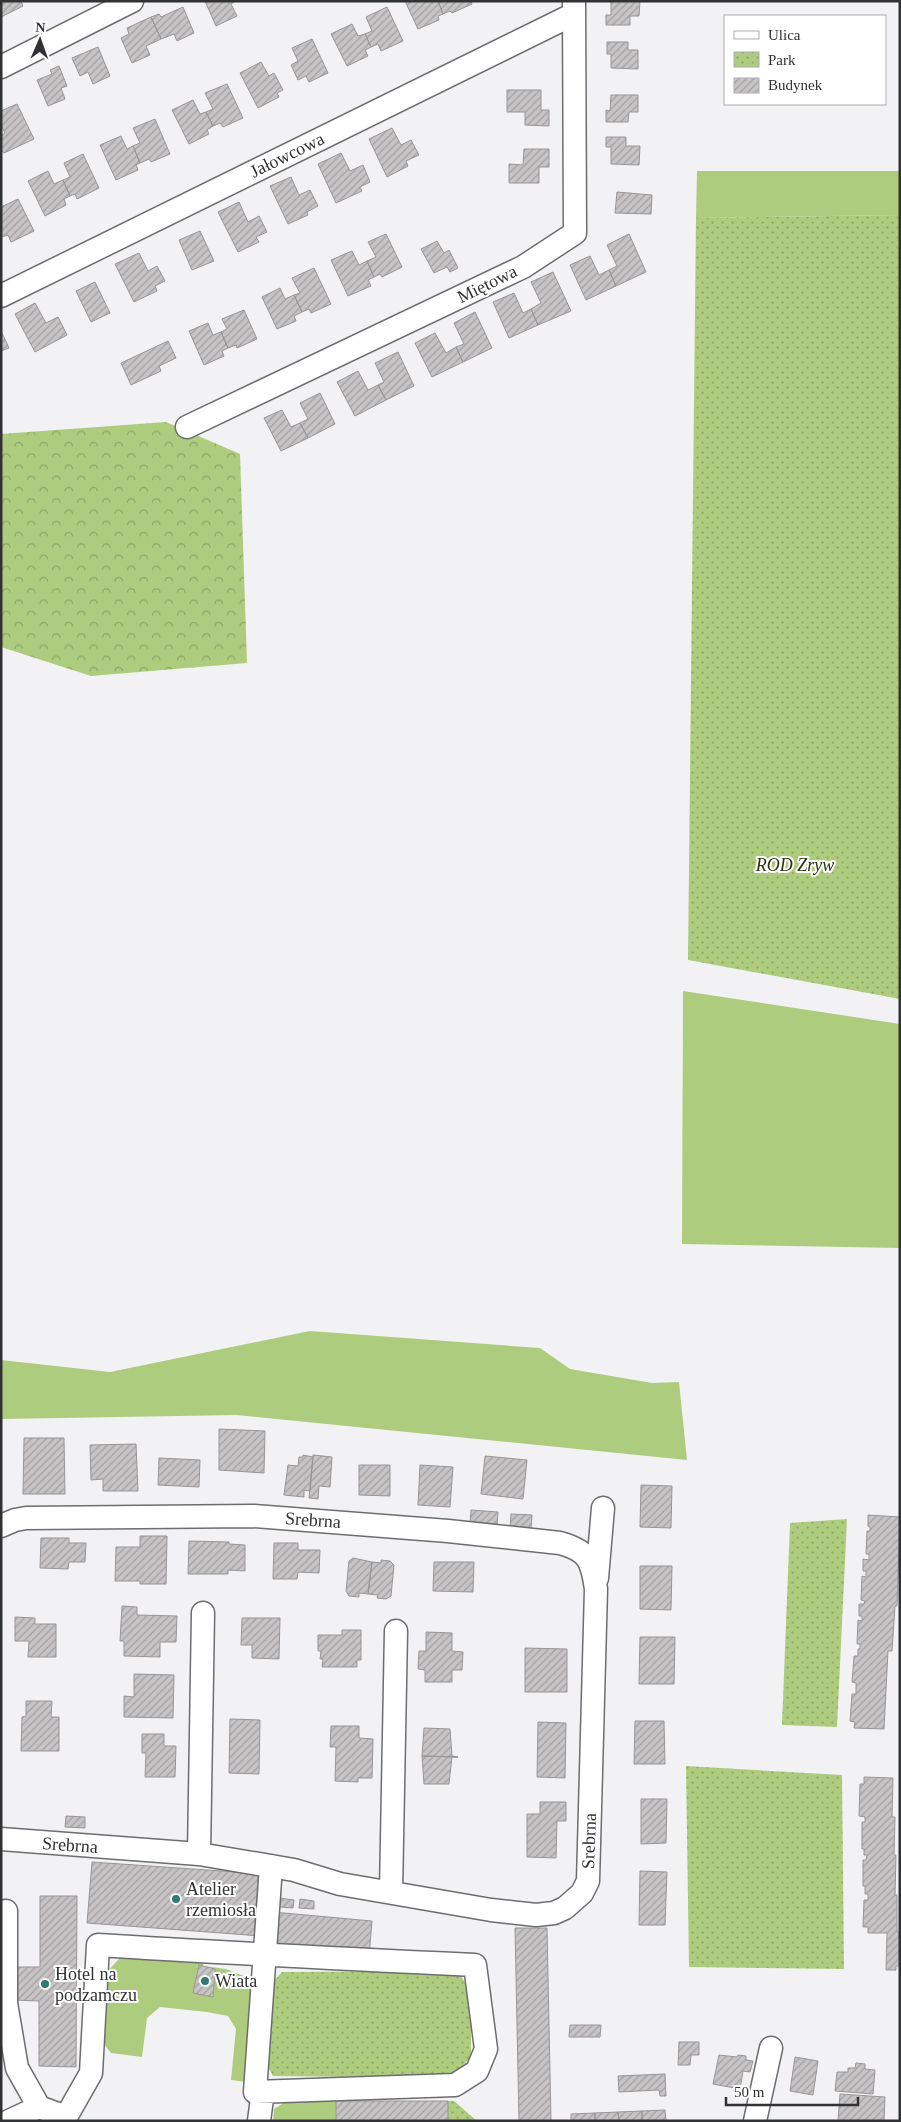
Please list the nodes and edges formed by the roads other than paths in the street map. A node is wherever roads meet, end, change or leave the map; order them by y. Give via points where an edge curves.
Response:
1 (132, 1) edge
2 (574, 7) edge
3 (1, 67) edge
4 (1, 296) edge
5 (187, 427) dead end
6 (603, 1508) dead end
7 (1, 1526) edge
8 (596, 1589) junction
9 (203, 1613) dead end
10 (396, 1631) dead end
11 (1, 1840) edge
12 (199, 1854) junction
13 (271, 1866) junction
14 (391, 1892) junction
15 (6, 1911) dead end
16 (264, 1955) junction
17 (771, 2048) dead end
18 (263, 2091) junction
19 (39, 2106) junction
20 (66, 2119) edge
21 (9, 2121) edge
22 (259, 2121) edge
23 (755, 2121) edge

1 - 3 street
2 - 4 street, Jałowcowa
2 - 5 street, Miętowa via 575,233 524,267
6 - 8 street, Srebrna
7 - 8 street, Srebrna via 26,1518 254,1516 448,1531 575,1547 591,1561
8 - 14 street, Srebrna via 588,1881 582,1893 565,1908 536,1915
9 - 12 street
10 - 14 street
11 - 12 street, Srebrna
12 - 13 street, Srebrna
13 - 14 street, Srebrna via 340,1884
13 - 16 street
15 - 19 street via 6,2002 17,2068
16 - 18 street via 255,2092
16 - 18 street via 475,1965 486,2049 477,2071 455,2085
16 - 20 street via 98,1945 92,2073
17 - 23 street
18 - 22 street
19 - 20 street
19 - 21 street

